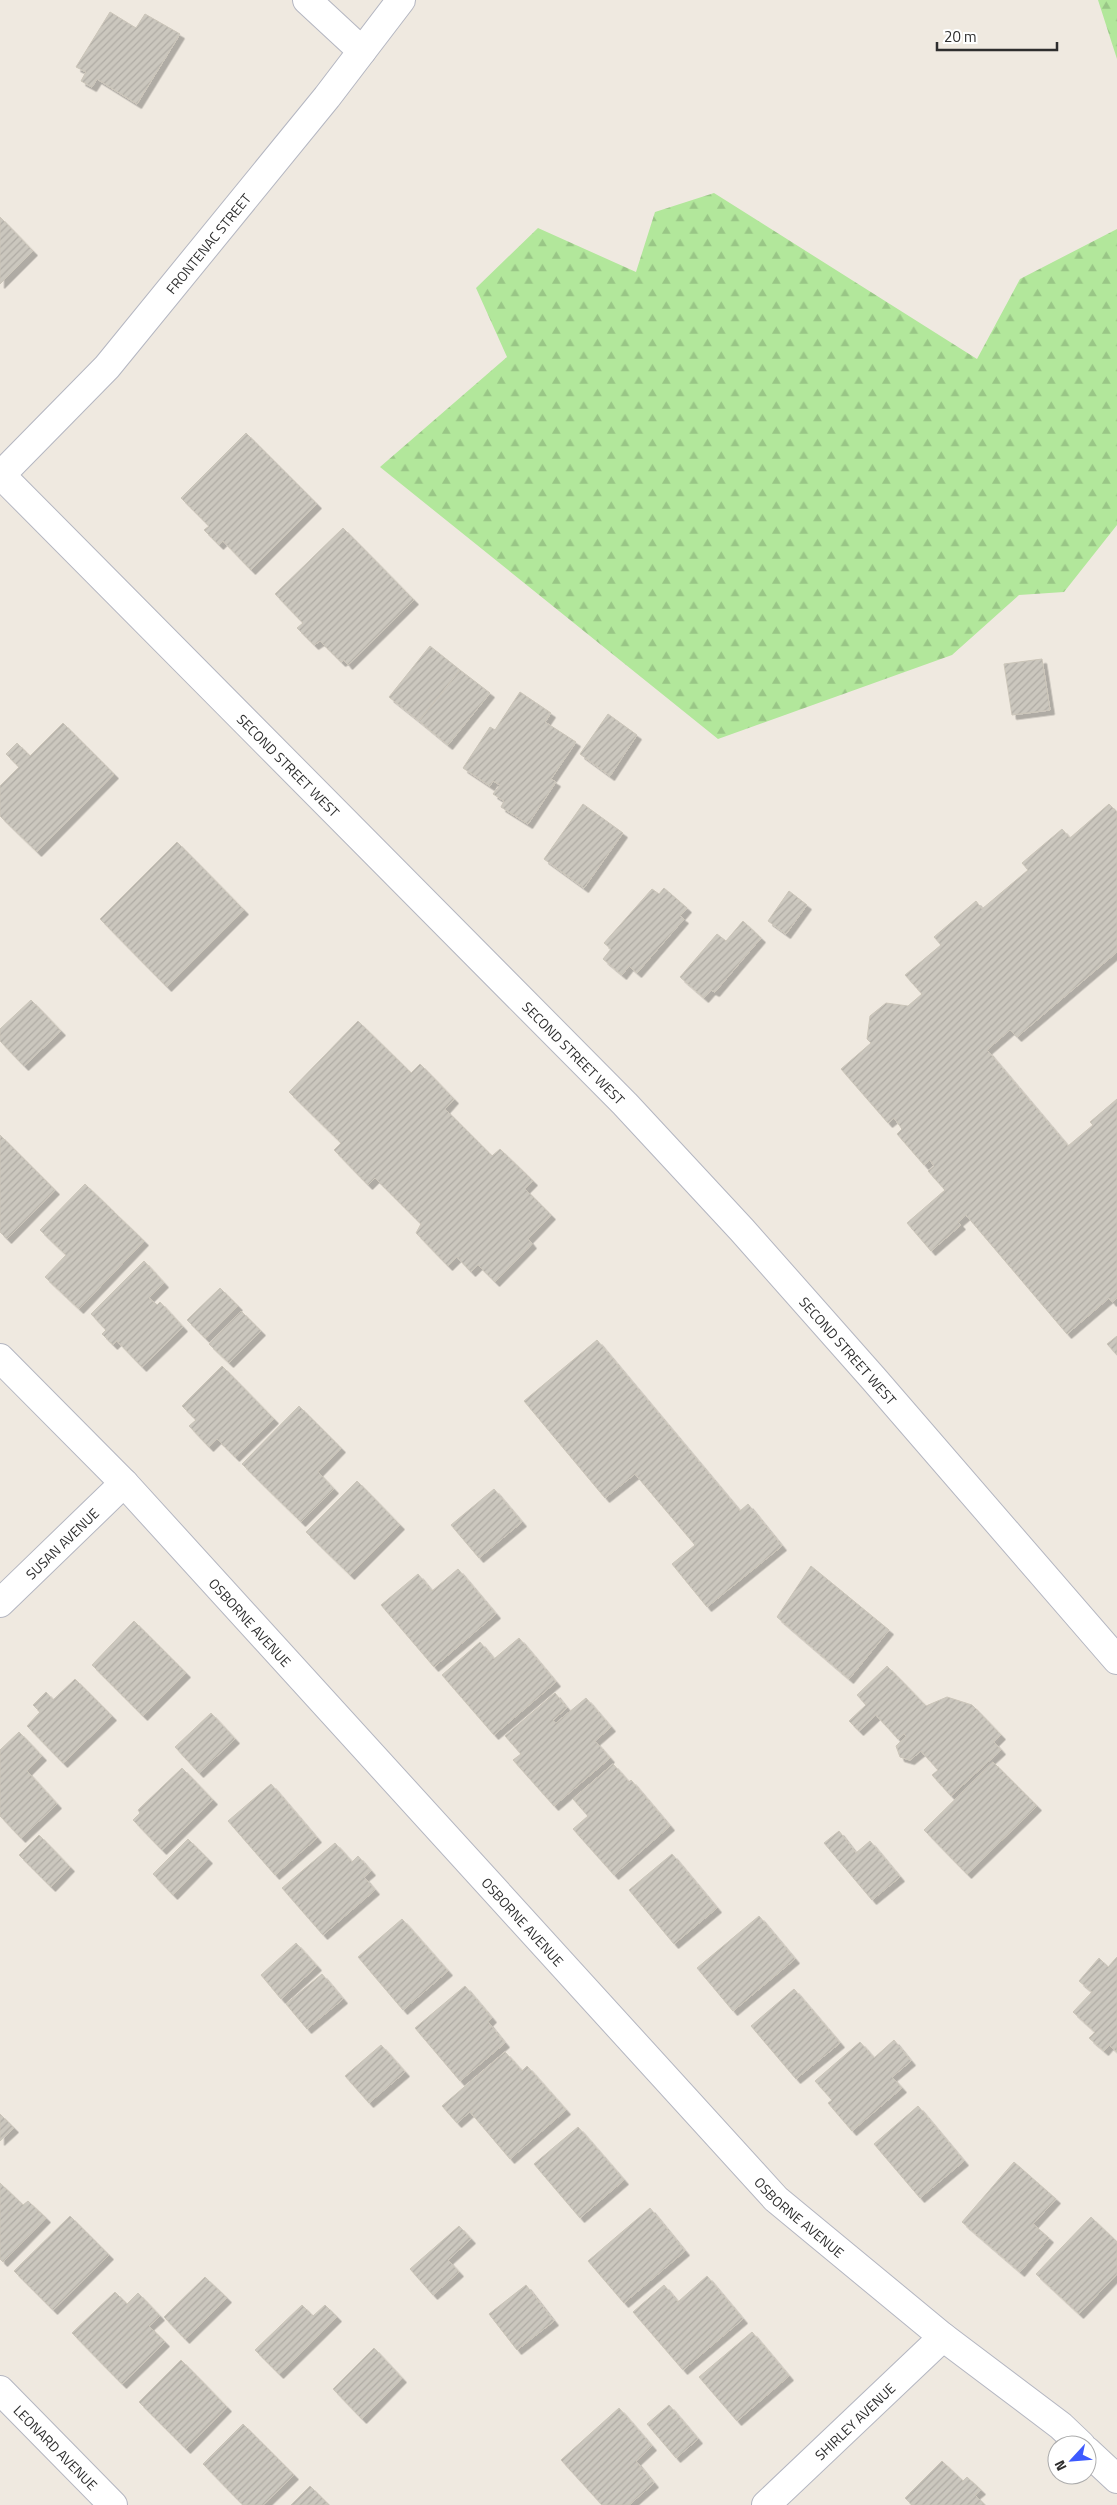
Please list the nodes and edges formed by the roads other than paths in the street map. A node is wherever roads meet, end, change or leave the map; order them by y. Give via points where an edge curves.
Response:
1 (307, 0) edge
2 (402, 0) edge
3 (362, 51) junction
4 (1, 474) edge
5 (0, 1358) edge
6 (124, 1483) junction
7 (0, 1603) edge
8 (1117, 1660) edge
9 (943, 2337) junction
10 (0, 2390) edge
11 (1070, 2435) edge
12 (1097, 2460) edge
13 (1117, 2479) edge
14 (112, 2505) edge
15 (766, 2505) edge

1 - 3 street
2 - 3 street, FRONTENAC STREET
3 - 4 street, FRONTENAC STREET via 107,367
4 - 8 street, SECOND STREET WEST via 625,1104 742,1230
5 - 6 street, OSBORNE AVENUE
6 - 7 street, SUSAN AVENUE
6 - 9 street, OSBORNE AVENUE via 776,2199
9 - 11 street, OSBORNE AVENUE
9 - 15 street, SHIRLEY AVENUE
10 - 14 street, LEONARD AVENUE
12 - 13 street

